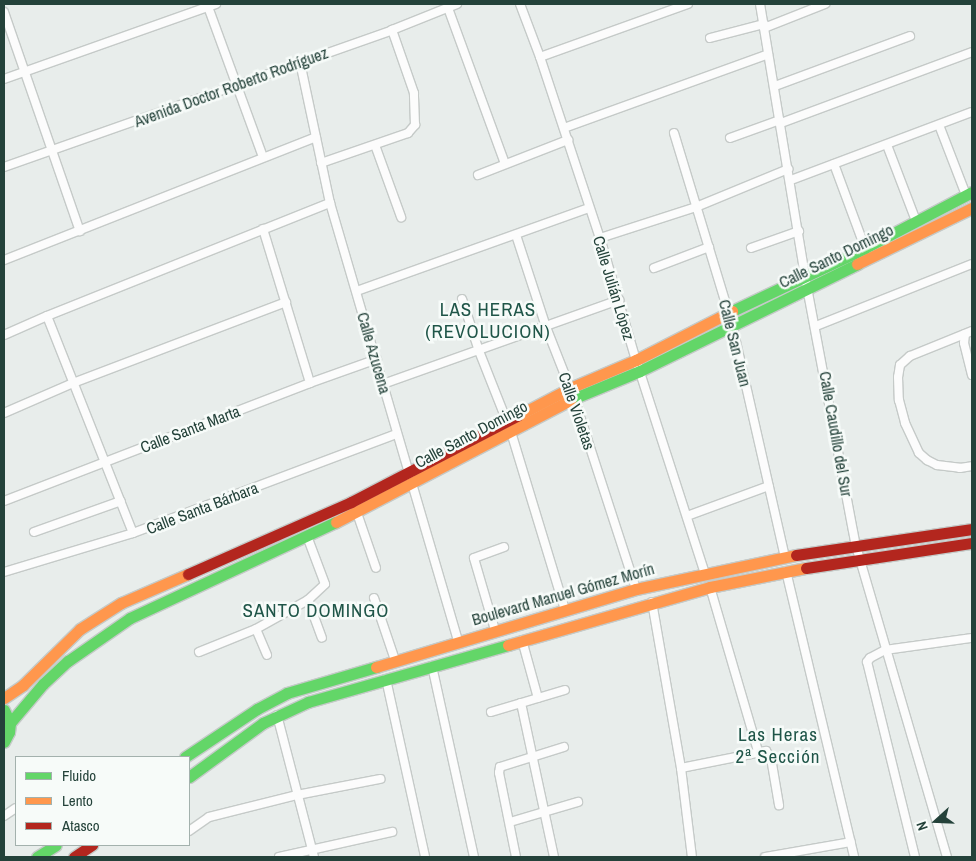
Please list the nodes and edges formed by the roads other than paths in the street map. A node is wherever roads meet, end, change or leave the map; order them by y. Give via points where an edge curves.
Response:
1 (457, 4) edge
2 (520, 4) edge
3 (688, 4) edge
4 (760, 4) edge
5 (825, 4) edge
6 (210, 5) edge
7 (448, 8) junction
8 (4, 12) edge
9 (764, 26) junction
10 (392, 30) junction
11 (910, 36) dead end
12 (710, 38) dead end
13 (972, 52) edge
14 (768, 54) junction
15 (540, 57) junction
16 (300, 62) junction
17 (25, 71) junction
18 (4, 79) edge
19 (237, 83) junction
20 (775, 86) junction
21 (972, 112) edge
22 (780, 121) junction
23 (939, 125) junction
24 (564, 128) junction
25 (674, 133) dead end
26 (316, 137) junction
27 (730, 138) dead end
28 (568, 140) junction
29 (375, 144) junction
30 (887, 145) junction
31 (52, 151) junction
32 (263, 157) junction
33 (321, 163) junction
34 (505, 164) junction
35 (834, 164) junction
36 (4, 167) edge
37 (788, 169) junction
38 (478, 175) dead end
39 (791, 180) junction
40 (969, 194) edge
41 (330, 203) junction
42 (696, 207) junction
43 (589, 208) junction
44 (972, 208) edge
45 (401, 217) dead end
46 (916, 221) junction
47 (263, 229) junction
48 (80, 231) junction
49 (799, 232) junction
50 (516, 235) junction
51 (600, 238) junction
52 (709, 247) junction
53 (752, 248) dead end
54 (865, 248) junction
55 (4, 260) edge
56 (972, 264) edge
57 (654, 268) dead end
58 (806, 283) junction
59 (357, 291) junction
60 (462, 299) dead end
61 (619, 300) junction
62 (286, 302) junction
63 (47, 316) junction
64 (730, 318) junction
65 (816, 326) junction
66 (546, 327) junction
67 (968, 332) edge
68 (4, 335) edge
69 (479, 351) junction
70 (377, 359) junction
71 (638, 366) junction
72 (972, 375) edge
73 (73, 383) junction
74 (310, 383) junction
75 (383, 384) junction
76 (572, 393) junction
77 (4, 413) edge
78 (507, 421) junction
79 (511, 432) junction
80 (397, 434) junction
81 (106, 461) junction
82 (972, 466) edge
83 (409, 478) junction
84 (768, 486) junction
85 (4, 501) edge
86 (121, 501) junction
87 (356, 510) junction
88 (687, 516) junction
89 (972, 529) edge
90 (34, 532) dead end
91 (134, 533) junction
92 (307, 536) junction
93 (972, 543) edge
94 (856, 546) junction
95 (504, 548) dead end
96 (785, 557) junction
97 (860, 559) junction
98 (376, 568) dead end
99 (786, 570) junction
100 (4, 572) edge
101 (705, 573) junction
102 (710, 587) junction
103 (636, 589) junction
104 (374, 598) dead end
105 (308, 600) junction
106 (652, 602) junction
107 (565, 610) junction
108 (256, 629) junction
109 (495, 630) junction
110 (322, 638) dead end
111 (972, 638) edge
112 (522, 640) junction
113 (458, 641) junction
114 (885, 650) junction
115 (199, 652) dead end
116 (267, 655) dead end
117 (401, 658) junction
118 (432, 666) junction
119 (411, 672) junction
120 (386, 679) junction
121 (565, 690) dead end
122 (4, 698) edge
123 (538, 698) junction
124 (521, 703) junction
125 (4, 710) edge
126 (491, 712) dead end
127 (276, 715) junction
128 (10, 724) junction
129 (4, 742) edge
130 (564, 747) dead end
131 (758, 751) junction
132 (186, 756) edge
133 (532, 756) junction
134 (681, 768) junction
135 (190, 776) edge
136 (380, 779) dead end
137 (297, 795) junction
138 (578, 802) dead end
139 (779, 805) dead end
140 (15, 809) edge
141 (544, 812) junction
142 (4, 816) edge
143 (510, 822) junction
144 (190, 830) edge
145 (392, 832) dead end
146 (851, 842) junction
147 (54, 846) edge
148 (90, 846) edge
149 (314, 854) edge
150 (37, 857) edge
151 (74, 857) edge
152 (279, 857) edge
153 (425, 857) edge
154 (474, 857) edge
155 (516, 857) edge
156 (554, 857) edge
157 (692, 857) edge
158 (765, 857) edge
159 (854, 857) edge
160 (915, 857) edge
161 (947, 857) edge

1 - 7 street, Avenida Doctor Roberto Rodríguez
2 - 15 street, Calle Julián López
3 - 15 street
4 - 9 street, Calle Caudillo del Sur
5 - 9 street
6 - 17 street
6 - 19 street
7 - 10 street, Avenida Doctor Roberto Rodríguez
7 - 34 street
8 - 17 street
9 - 12 street
9 - 14 street, Calle Caudillo del Sur
10 - 16 street, Avenida Doctor Roberto Rodríguez
10 - 29 street via 414,93 415,125 408,133
11 - 20 street
13 - 22 street
14 - 20 street, Calle Caudillo del Sur
14 - 24 street
15 - 24 street, Calle Julián López
16 - 19 street, Avenida Doctor Roberto Rodríguez
16 - 26 street, Calle Azucena
17 - 18 street
17 - 31 street
19 - 31 street, Avenida Doctor Roberto Rodríguez
19 - 32 street
20 - 22 street, Calle Caudillo del Sur
21 - 23 street
22 - 27 street
22 - 37 street, Calle Caudillo del Sur
23 - 30 street
23 - 40 street
24 - 28 street, Calle Julián López
25 - 42 street, Calle San Juan
26 - 32 street
26 - 33 street, Calle Azucena
28 - 34 street
28 - 43 street, Calle Julián López
29 - 33 street
29 - 45 street
30 - 35 street
30 - 46 street
31 - 36 street, Avenida Doctor Roberto Rodríguez
31 - 48 street
32 - 48 street
33 - 41 street, Calle Azucena
34 - 38 street
35 - 39 street
35 - 54 street
37 - 39 street, Calle Caudillo del Sur
37 - 42 street
39 - 49 street, Calle Caudillo del Sur
40 - 46 street, Calle Santo Domingo
41 - 47 street
41 - 59 street, Calle Azucena
42 - 51 street
42 - 52 street, Calle San Juan
43 - 50 street
43 - 51 street, Calle Julián López
44 - 58 street, Calle Santo Domingo
46 - 54 street, Calle Santo Domingo
47 - 62 street
47 - 63 street
48 - 55 street
49 - 53 street
49 - 58 street, Calle Caudillo del Sur
50 - 59 street
50 - 66 street, Calle Violetas
51 - 61 street, Calle Julián López
52 - 57 street
52 - 64 street, Calle San Juan
54 - 58 street, Calle Santo Domingo
56 - 65 street
58 - 64 street, Calle Santo Domingo
58 - 65 street, Calle Caudillo del Sur
59 - 70 street, Calle Azucena
60 - 69 street
61 - 66 street
61 - 71 street, Calle Julián López
62 - 73 street
62 - 74 street
63 - 68 street
63 - 73 street
64 - 71 street, Calle Santo Domingo
64 - 84 street, Calle San Juan
65 - 94 street, Calle Caudillo del Sur
66 - 69 street
66 - 76 street, Calle Violetas
67 - 72 street via 964,343
67 - 82 street via 910,356 900,365 899,400 905,423 919,453 937,465
69 - 75 street
69 - 78 street
70 - 74 street, Calle Santa Marta
70 - 75 street, Calle Azucena
71 - 76 street, Calle Santo Domingo
71 - 88 street, Calle Julián López
73 - 77 street
73 - 81 street
74 - 81 street, Calle Santa Marta
75 - 80 street, Calle Azucena
76 - 78 street, Calle Santo Domingo
76 - 79 street, Calle Santo Domingo
76 - 103 street, Calle Violetas
78 - 79 street
78 - 83 street, Calle Santo Domingo
79 - 83 street, Calle Santo Domingo
79 - 107 street
80 - 83 street, Calle Azucena
80 - 91 street, Calle Santa Bárbara
81 - 85 street, Calle Santa Marta
81 - 86 street
83 - 87 street, Calle Santo Domingo
83 - 113 street, Calle Azucena
83 - 122 street, Calle Santo Domingo via 121,603 80,629 23,685
84 - 88 street
84 - 96 street, Calle San Juan
86 - 90 street
86 - 91 street
87 - 92 street, Calle Santo Domingo
87 - 98 street
88 - 101 street, Calle Julián López
89 - 94 street, Boulevard Manuel Gómez Morín
91 - 100 street, Calle Santa Bárbara
92 - 105 street via 325,584
92 - 128 street, Calle Santo Domingo via 130,618 95,640 43,684
93 - 97 street, Boulevard Manuel Gómez Morín
94 - 96 street, Boulevard Manuel Gómez Morín
94 - 97 street, Calle Caudillo del Sur
95 - 109 street via 474,558
96 - 101 street, Boulevard Manuel Gómez Morín
97 - 99 street, Boulevard Manuel Gómez Morín
97 - 114 street, Calle Caudillo del Sur
99 - 102 street, Boulevard Manuel Gómez Morín
99 - 146 street
101 - 103 street, Boulevard Manuel Gómez Morín
102 - 106 street, Boulevard Manuel Gómez Morín
102 - 131 street
103 - 107 street, Boulevard Manuel Gómez Morín
104 - 117 street
105 - 108 street
105 - 110 street
106 - 112 street, Boulevard Manuel Gómez Morín
106 - 134 street
107 - 109 street, Boulevard Manuel Gómez Morín
108 - 115 street
108 - 116 street
109 - 113 street, Boulevard Manuel Gómez Morín
111 - 114 street
112 - 118 street, Boulevard Manuel Gómez Morín
112 - 123 street
113 - 117 street, Boulevard Manuel Gómez Morín
114 - 160 street via 870,658 867,666
114 - 161 street, Calle Caudillo del Sur
117 - 119 street
117 - 132 street, Boulevard Manuel Gómez Morín via 287,692
118 - 119 street, Boulevard Manuel Gómez Morín
118 - 154 street
119 - 120 street, Boulevard Manuel Gómez Morín
120 - 127 street, Boulevard Manuel Gómez Morín
120 - 153 street
121 - 123 street
123 - 124 street
124 - 126 street
124 - 133 street
125 - 128 street
127 - 135 street, Boulevard Manuel Gómez Morín
127 - 137 street
128 - 129 street
130 - 133 street
131 - 134 street
131 - 139 street via 766,751 771,758
133 - 141 street
133 - 143 street via 500,768
134 - 157 street
136 - 137 street
137 - 144 street via 209,817
137 - 149 street
138 - 141 street
140 - 142 street
141 - 143 street
141 - 156 street
143 - 155 street
145 - 149 street
146 - 158 street
146 - 159 street
147 - 150 street
148 - 151 street
149 - 152 street

